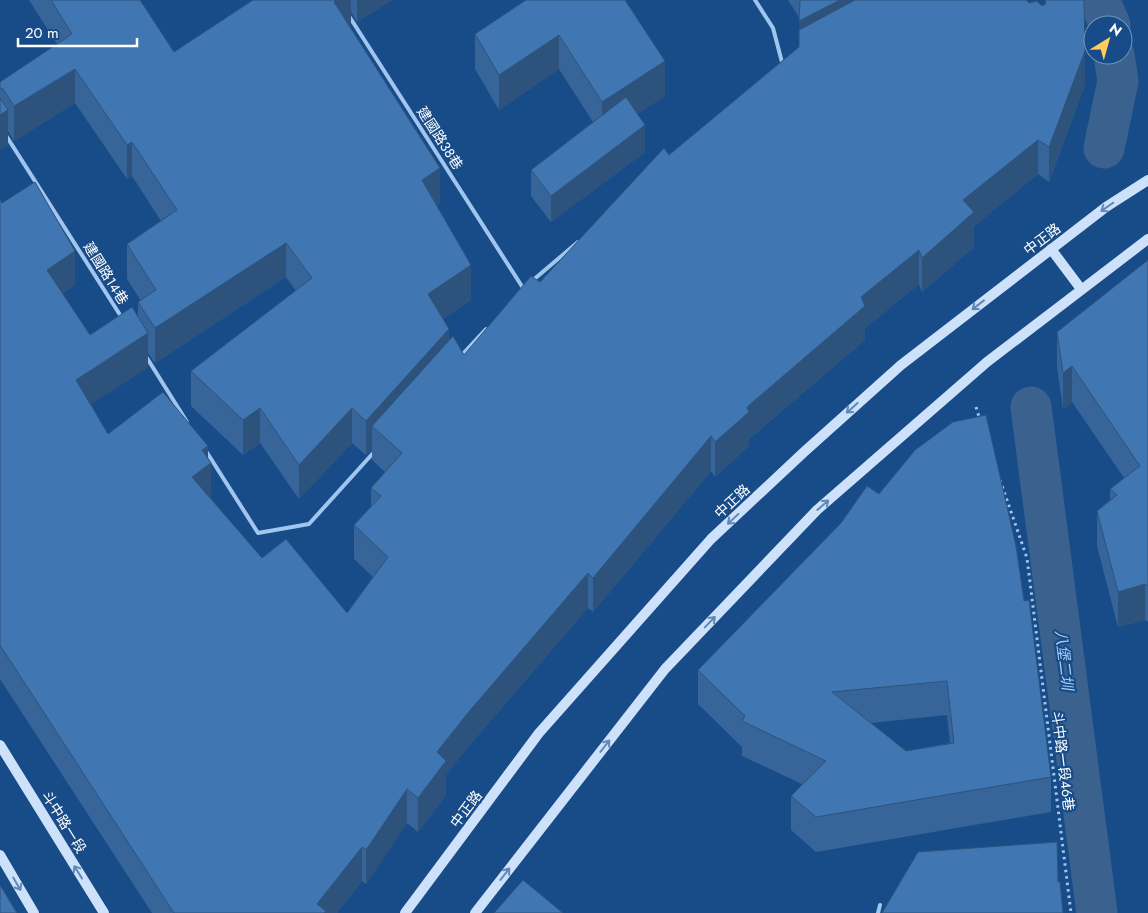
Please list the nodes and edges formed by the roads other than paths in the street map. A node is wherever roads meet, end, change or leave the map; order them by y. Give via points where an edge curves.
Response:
1 (755, 0) edge
2 (344, 8) dead end
3 (792, 63) edge
4 (784, 68) junction
5 (776, 74) edge
6 (0, 126) edge
7 (1148, 180) edge
8 (583, 238) edge
9 (1148, 239) edge
10 (1051, 249) junction
11 (523, 288) junction
12 (1081, 289) junction
13 (516, 296) edge
14 (126, 325) edge
15 (490, 325) edge
16 (142, 350) edge
17 (456, 362) edge
18 (189, 425) edge
19 (205, 450) edge
20 (376, 450) edge
21 (0, 745) edge
22 (0, 855) edge
23 (880, 905) dead end
24 (34, 913) edge
25 (104, 913) edge
26 (405, 913) edge
27 (475, 913) edge
28 (878, 913) edge

1 - 4 lane via 773,28
2 - 11 lane, 建國路38巷
3 - 4 lane
4 - 5 lane
6 - 14 lane, 建國路14巷
7 -> 10 street, 中正路
8 - 11 lane
9 - 12 street
10 - 12 street
10 -> 26 street, 中正路 via 901,365 711,539 539,733
11 - 13 lane
27 -> 12 street via 665,669 817,510 987,362
15 - 17 lane
16 - 18 lane
19 - 20 lane via 258,533 309,524
25 -> 21 street, 斗中路一段
22 -> 24 street
23 - 28 lane

